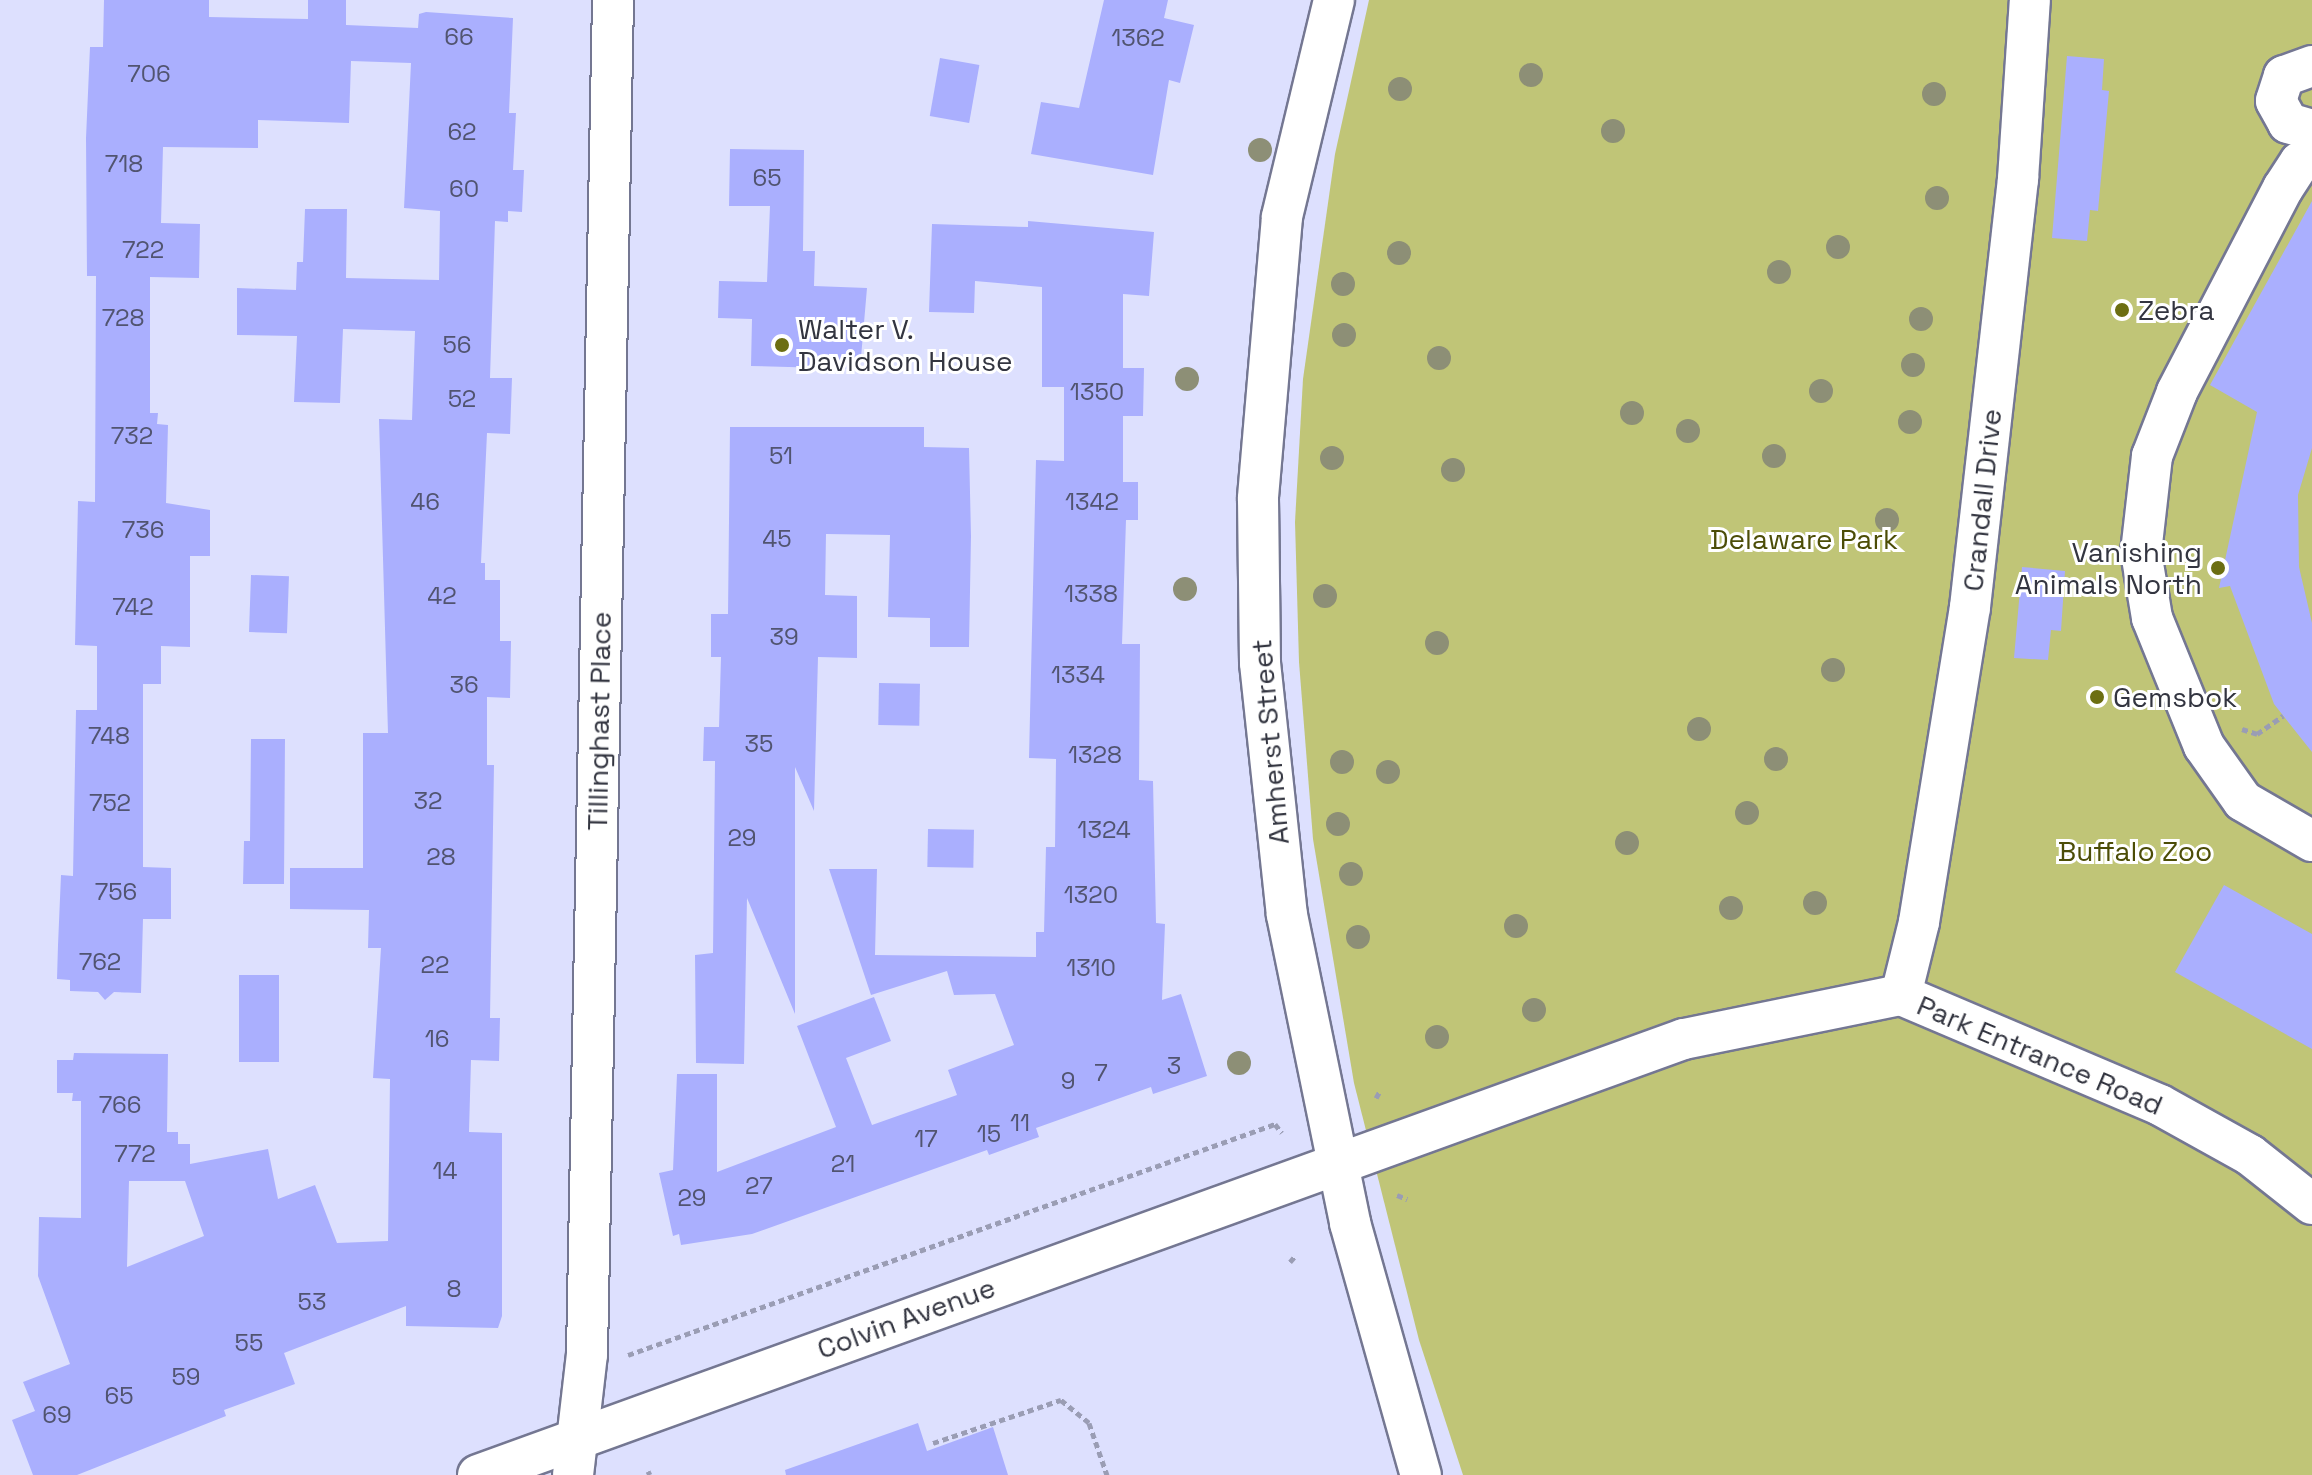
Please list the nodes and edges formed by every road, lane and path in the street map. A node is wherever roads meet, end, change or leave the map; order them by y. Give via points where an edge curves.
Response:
1 (613, 0) edge
2 (1334, 0) edge
3 (2030, 0) edge
4 (2312, 66) edge
5 (2312, 130) edge
6 (2312, 157) edge
7 (2312, 841) edge
8 (1901, 995) junction
9 (1380, 1091) dead end
10 (1376, 1098) dead end
11 (1282, 1133) dead end
12 (1337, 1166) junction
13 (1397, 1195) dead end
14 (1407, 1199) dead end
15 (2312, 1204) edge
16 (1295, 1256) dead end
17 (1290, 1262) dead end
18 (626, 1355) dead end
19 (933, 1443) dead end
20 (574, 1458) edge
21 (478, 1475) edge
22 (1107, 1475) edge
23 (1421, 1475) edge

1 - 20 street, Tillinghast Place via 587,1354
2 - 12 street, Amherst Street via 1282,217 1258,499 1260,663 1287,915
3 - 8 street, Crandall Drive via 2018,179 1970,607 1919,922
4 - 5 street via 2284,76 2276,101 2288,123
6 - 7 street via 2300,162 2283,188 2181,385 2152,456 2141,552 2152,618 2204,746 2243,801
8 - 12 street, Park Entrance Road via 1684,1039
8 - 15 street, Park Entrance Road via 2160,1105 2250,1155
9 - 10 path
11 - 18 path via 1275,1124
12 - 20 street, Colvin Avenue
12 - 23 street, Amherst Street
13 - 14 path
16 - 17 path
19 - 22 path via 1061,1400 1089,1423
20 - 21 street, Colvin Avenue

